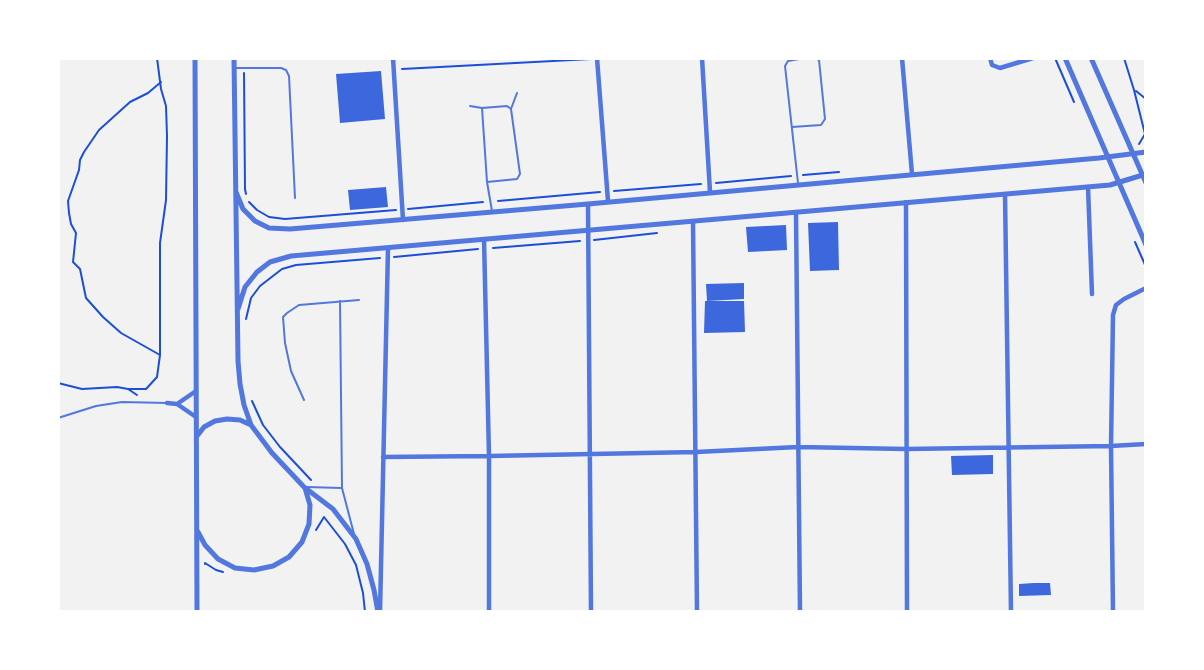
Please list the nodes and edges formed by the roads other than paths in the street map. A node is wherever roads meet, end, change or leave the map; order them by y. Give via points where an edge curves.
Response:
1 (195, 58) edge
2 (234, 58) edge
3 (393, 58) edge
4 (702, 58) edge
5 (805, 58) edge
6 (815, 58) edge
7 (902, 58) edge
8 (990, 58) edge
9 (1033, 58) edge
10 (1065, 58) edge
11 (1091, 58) edge
12 (597, 59) edge
13 (235, 68) junction
14 (517, 93) dead end
15 (470, 106) dead end
16 (482, 108) junction
17 (511, 109) junction
18 (792, 127) junction
19 (1146, 152) edge
20 (1132, 154) junction
21 (1107, 157) junction
22 (912, 174) junction
23 (1144, 174) edge
24 (488, 182) junction
25 (1118, 183) junction
26 (1146, 183) edge
27 (798, 184) junction
28 (1088, 187) junction
29 (236, 192) junction
30 (710, 192) junction
31 (1005, 194) junction
32 (294, 198) dead end
33 (609, 201) junction
34 (906, 202) junction
35 (588, 204) junction
36 (492, 211) junction
37 (796, 212) junction
38 (403, 220) junction
39 (693, 222) junction
40 (588, 231) junction
41 (484, 239) junction
42 (1146, 245) edge
43 (388, 248) junction
44 (1146, 288) edge
45 (1092, 294) dead end
46 (359, 300) dead end
47 (340, 301) junction
48 (238, 309) junction
49 (196, 391) junction
50 (304, 399) dead end
51 (167, 403) joint
52 (177, 404) junction
53 (196, 417) junction
54 (58, 418) edge
55 (251, 425) junction
56 (196, 436) junction
57 (1146, 444) edge
58 (1111, 446) junction
59 (798, 447) junction
60 (1009, 447) junction
61 (906, 449) junction
62 (696, 452) junction
63 (590, 453) junction
64 (489, 456) junction
65 (383, 457) junction
66 (304, 487) junction
67 (342, 488) junction
68 (197, 528) junction
69 (356, 539) junction
70 (197, 612) edge
71 (379, 612) edge
72 (489, 612) edge
73 (591, 612) edge
74 (697, 612) edge
75 (800, 612) edge
76 (907, 612) edge
77 (1011, 612) edge
78 (1113, 612) edge

1 - 49 street
2 - 13 street
3 - 38 street
4 - 30 street
5 - 18 lane via 788,61 785,66
6 - 18 lane via 819,60 825,118 821,125
7 - 22 street
8 - 9 street via 992,65 1000,68
10 - 21 street
11 - 20 street
12 - 33 street
13 - 29 street
13 - 32 lane via 281,68 289,76
14 - 17 lane
15 - 16 lane
16 - 17 lane
16 - 24 lane
17 - 24 lane via 520,174 517,179
18 - 27 lane
19 - 20 street
20 - 21 street
20 - 23 street
21 - 22 street
21 - 25 street
22 - 27 street
23 - 25 street
23 - 26 street
24 - 36 lane
25 - 28 street
25 - 42 street
27 - 30 street
28 - 31 street
28 - 45 street
29 - 38 street via 243,209 269,228
29 - 48 street
30 - 33 street
31 - 34 street
31 - 60 street
33 - 35 street
34 - 37 street
34 - 61 street
35 - 36 street
35 - 40 street
36 - 38 street
37 - 39 street
37 - 59 street
39 - 40 street
39 - 62 street
40 - 41 street
40 - 63 street
41 - 43 street
41 - 64 street
43 - 48 street via 291,256 270,262 245,287
43 - 65 street
44 - 58 street via 1116,305 1113,315
46 - 47 lane
47 - 50 lane via 299,305 283,317 291,371
47 - 67 lane
48 - 55 street via 238,361
49 - 52 street
49 - 53 street
51 - 52 street
51 - 54 lane via 122,402
52 - 53 street
53 - 56 street
55 - 56 street via 227,418 204,427
55 - 66 street
56 - 68 street
57 - 58 street
58 - 60 street
58 - 78 street
59 - 61 street
59 - 62 street
59 - 75 street
60 - 61 street
60 - 77 street
61 - 76 street
62 - 63 street
62 - 74 street
63 - 64 street
63 - 73 street
64 - 65 street
64 - 72 street
65 - 71 street
66 - 67 lane
66 - 68 street via 310,505 309,524 302,542 289,557 273,566 235,568 218,559
66 - 69 street via 333,509
67 - 69 lane
68 - 70 street
69 - 71 street via 368,564

